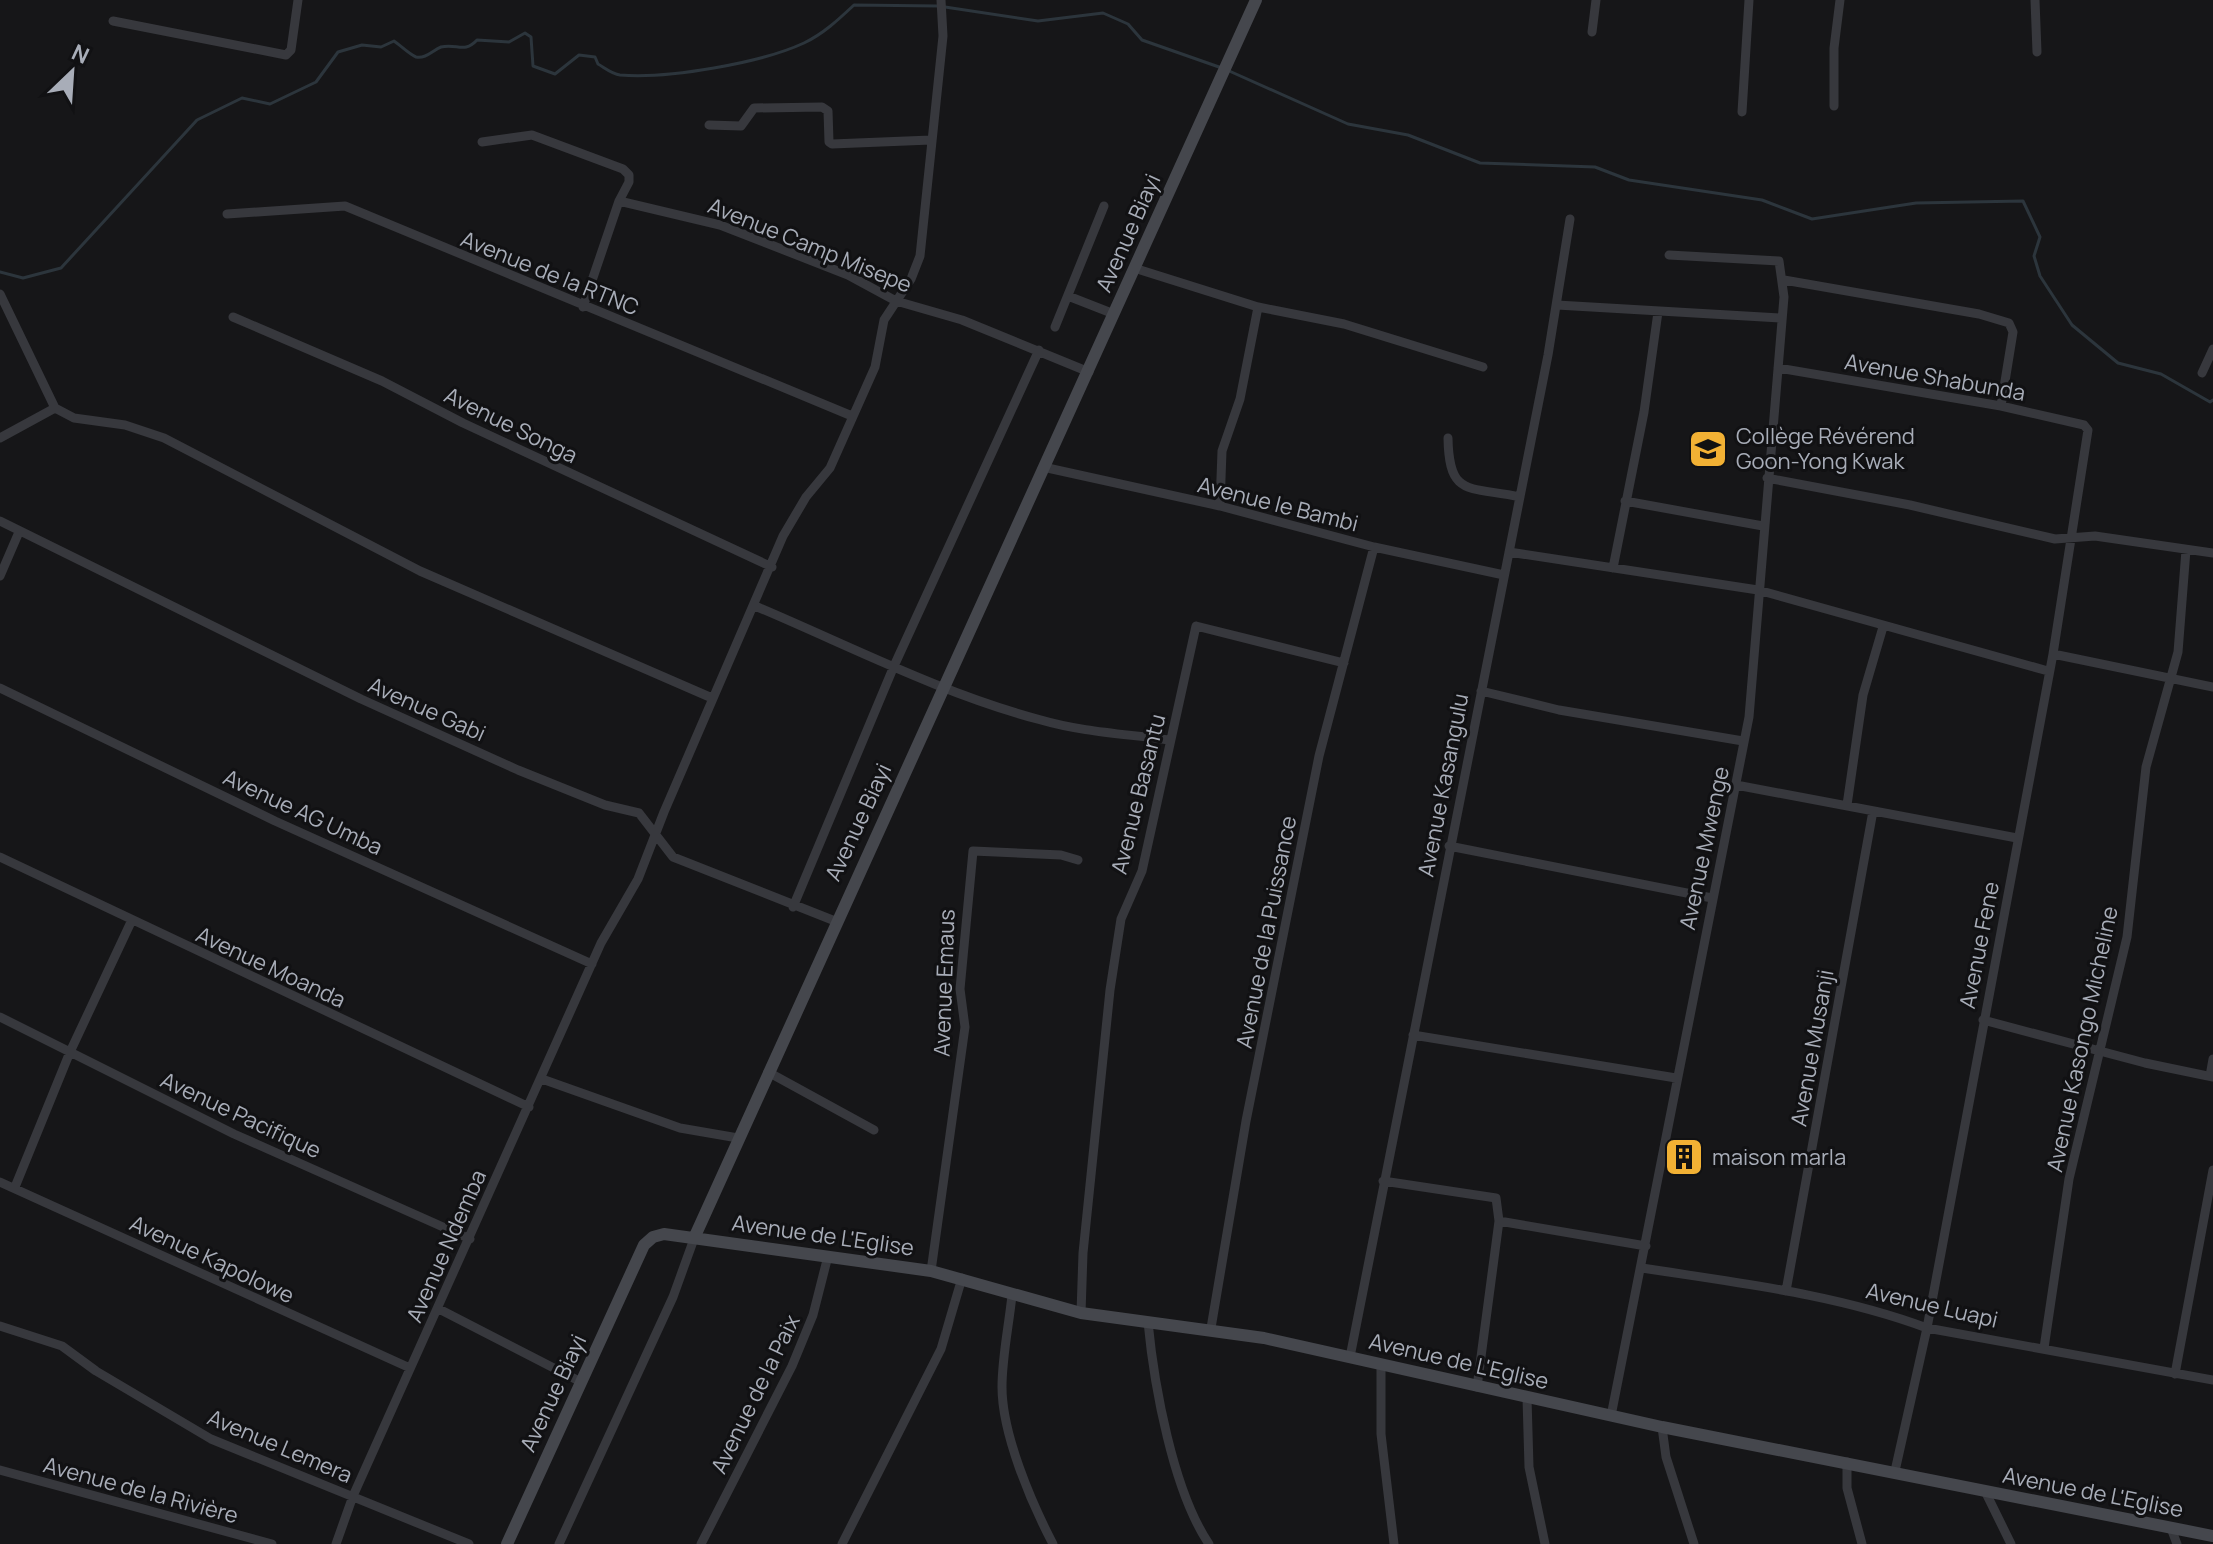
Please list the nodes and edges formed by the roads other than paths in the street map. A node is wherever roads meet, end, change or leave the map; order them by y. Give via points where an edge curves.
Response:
1 (298, 0) edge
2 (941, 0) edge
3 (1256, 0) edge
4 (1596, 0) edge
5 (1749, 0) edge
6 (1840, 0) edge
7 (2035, 0) edge
8 (113, 21) dead end
9 (1592, 32) dead end
10 (2037, 52) dead end
11 (1834, 106) dead end
12 (1742, 112) dead end
13 (709, 125) dead end
14 (931, 140) junction
15 (482, 142) dead end
16 (619, 201) junction
17 (1104, 206) dead end
18 (227, 214) dead end
19 (1570, 219) dead end
20 (1669, 255) dead end
21 (1134, 268) junction
22 (1784, 280) junction
23 (0, 294) edge
24 (1068, 296) junction
25 (896, 301) junction
26 (1557, 305) junction
27 (583, 307) junction
28 (1258, 307) junction
29 (1658, 312) junction
30 (1114, 314) junction
31 (233, 317) dead end
32 (1781, 318) junction
33 (1055, 327) dead end
34 (2213, 349) edge
35 (1039, 350) junction
36 (1483, 367) dead end
37 (1778, 368) junction
38 (1089, 372) junction
39 (2202, 373) dead end
40 (2001, 406) junction
41 (55, 408) junction
42 (852, 416) junction
43 (2084, 425) joint
44 (0, 438) edge
45 (1448, 438) dead end
46 (1043, 467) junction
47 (1767, 478) junction
48 (1520, 497) junction
49 (1625, 501) junction
50 (1220, 506) junction
51 (0, 521) edge
52 (1763, 526) junction
53 (19, 532) junction
54 (2068, 538) junction
55 (1374, 547) junction
56 (2186, 550) junction
57 (1509, 552) junction
58 (2213, 553) edge
59 (772, 567) junction
60 (1613, 568) junction
61 (1504, 575) junction
62 (0, 576) edge
63 (1758, 590) junction
64 (755, 606) junction
65 (1883, 627) junction
66 (2053, 654) junction
67 (1344, 663) junction
68 (894, 666) junction
69 (2048, 671) junction
70 (2168, 679) junction
71 (2213, 687) edge
72 (0, 688) edge
73 (941, 688) junction
74 (1481, 691) junction
75 (712, 698) junction
76 (1169, 740) junction
77 (1743, 741) junction
78 (1736, 785) junction
79 (1847, 805) junction
80 (1873, 811) junction
81 (657, 836) junction
82 (2017, 838) junction
83 (1449, 846) junction
84 (0, 857) edge
85 (1078, 860) dead end
86 (1712, 898) junction
87 (793, 907) junction
88 (835, 921) junction
89 (131, 922) junction
90 (592, 964) junction
91 (0, 1017) edge
92 (1983, 1020) junction
93 (1413, 1035) junction
94 (2097, 1051) junction
95 (70, 1052) junction
96 (2213, 1059) edge
97 (768, 1072) junction
98 (2212, 1076) edge
99 (1676, 1078) junction
100 (542, 1079) junction
101 (529, 1107) junction
102 (874, 1130) dead end
103 (738, 1138) junction
104 (2213, 1170) edge
105 (1383, 1181) junction
106 (0, 1182) edge
107 (15, 1187) junction
108 (1499, 1221) junction
109 (695, 1236) junction
110 (470, 1239) junction
111 (1646, 1246) junction
112 (828, 1256) junction
113 (1642, 1268) junction
114 (931, 1271) junction
115 (962, 1278) junction
116 (1786, 1291) junction
117 (1012, 1295) junction
118 (439, 1309) junction
119 (1081, 1313) junction
120 (1148, 1322) junction
121 (0, 1326) edge
122 (1211, 1328) junction
123 (1927, 1328) junction
124 (2044, 1348) junction
125 (1350, 1357) junction
126 (1381, 1364) junction
127 (410, 1368) junction
128 (2175, 1374) junction
129 (2213, 1380) edge
130 (579, 1381) junction
131 (1477, 1387) junction
132 (1527, 1398) junction
133 (1611, 1416) junction
134 (1662, 1427) junction
135 (1847, 1462) junction
136 (0, 1470) edge
137 (1895, 1471) junction
138 (1985, 1491) junction
139 (353, 1496) junction
140 (2171, 1528) junction
141 (2213, 1536) edge
142 (272, 1544) edge
143 (336, 1544) edge
144 (469, 1544) edge
145 (507, 1544) edge
146 (559, 1544) edge
147 (701, 1544) edge
148 (842, 1544) edge
149 (1053, 1544) edge
150 (1209, 1544) edge
151 (1394, 1544) edge
152 (1545, 1544) edge
153 (1694, 1544) edge
154 (1862, 1544) edge
155 (2011, 1544) edge
156 (2177, 1544) edge

1 - 8 street via 286,55
2 - 14 street, Avenue Ndemba via 943,36
3 - 21 street, Avenue Biayi
4 - 9 street
5 - 12 street
6 - 11 street
7 - 10 street
13 - 14 street via 741,126 754,108 822,107 828,111 832,144
14 - 25 street, Avenue Ndemba via 920,256
15 - 16 street via 532,135 602,160 629,175
16 - 25 street, Avenue Camp Misepe via 720,225 848,275
16 - 27 street
17 - 24 street
18 - 27 street, Avenue de la RTNC via 345,206
19 - 26 street, Avenue Kasangulu
20 - 22 street via 1779,261
21 - 28 street
21 - 30 street, Avenue Biayi
22 - 32 street, Avenue Mwenge
22 - 40 street via 2009,323 2013,332
23 - 41 street
24 - 30 street
24 - 33 street
25 - 35 street, Avenue Camp Misepe
25 - 42 street, Avenue Ndemba via 881,327 875,367
26 - 29 street
26 - 48 street, Avenue Kasangulu
27 - 42 street, Avenue de la RTNC
28 - 36 street via 1344,324
28 - 50 street via 1240,399 1222,451
29 - 32 street
29 - 49 street
30 - 38 street, Avenue Biayi
31 - 59 street, Avenue Songa via 382,381
32 - 37 street, Avenue Mwenge
34 - 39 street
35 - 38 street, Avenue Camp Misepe
35 - 68 street
37 - 40 street, Avenue Shabunda
37 - 47 street, Avenue Mwenge
38 - 46 street, Avenue Biayi
40 - 43 street, Avenue Shabunda
41 - 44 street
41 - 75 street via 74,418 125,425 164,438 420,571
42 - 59 street, Avenue Ndemba via 830,468 793,517
43 - 54 street, Avenue Fene via 2088,430
45 - 48 street via 1453,479
46 - 50 street, Avenue le Bambi
46 - 73 street, Avenue Biayi
47 - 52 street, Avenue Mwenge
47 - 54 street
48 - 57 street, Avenue Kasangulu
49 - 52 street
49 - 60 street
50 - 55 street, Avenue le Bambi
51 - 53 street, Avenue Gabi
52 - 63 street, Avenue Mwenge
53 - 62 street
53 - 81 street, Avenue Gabi via 403,719 591,800 639,813
54 - 56 street via 2095,536
54 - 66 street, Avenue Fene
55 - 61 street, Avenue le Bambi
55 - 67 street, Avenue de la Puissance
56 - 58 street
56 - 70 street, Avenue Kasongo Micheline via 2179,647
57 - 60 street
57 - 61 street, Avenue Kasangulu
59 - 64 street, Avenue Ndemba
60 - 63 street
61 - 74 street, Avenue Kasangulu
63 - 65 street
63 - 77 street, Avenue Mwenge
64 - 68 street
64 - 75 street, Avenue Ndemba
65 - 69 street
65 - 79 street via 1863,695
66 - 69 street, Avenue Fene
66 - 70 street
67 - 76 street, Avenue Basantu via 1198,624
67 - 122 street, Avenue de la Puissance via 1319,756 1246,1121
68 - 73 street
68 - 87 street
69 - 82 street, Avenue Fene
70 - 71 street
70 - 94 street, Avenue Kasongo Micheline via 2146,767 2127,937
72 - 90 street, Avenue AG Umba via 275,821
73 - 76 street via 1046,722
73 - 88 street, Avenue Biayi
74 - 77 street via 1559,710
74 - 83 street, Avenue Kasangulu
75 - 81 street, Avenue Ndemba
76 - 119 street, Avenue Basantu via 1142,871 1121,919 1110,990
77 - 78 street, Avenue Mwenge
78 - 79 street
78 - 86 street, Avenue Mwenge
79 - 80 street
80 - 82 street
80 - 116 street, Avenue Musanji
81 - 87 street, Avenue Gabi via 673,857 690,866
81 - 90 street, Avenue Ndemba
82 - 92 street, Avenue Fene
83 - 86 street
83 - 93 street, Avenue Kasangulu
84 - 89 street, Avenue Moanda
85 - 114 street, Avenue Emaus via 973,851 960,989 965,1027
86 - 99 street, Avenue Mwenge
87 - 88 street, Avenue Gabi
88 - 97 street, Avenue Biayi
89 - 95 street
89 - 101 street, Avenue Moanda
90 - 100 street, Avenue Ndemba
91 - 95 street, Avenue Pacifique
92 - 94 street
92 - 123 street, Avenue Fene
93 - 99 street
93 - 105 street, Avenue Kasangulu
94 - 98 street
94 - 124 street, Avenue Kasongo Micheline via 2069,1179
95 - 107 street
95 - 110 street, Avenue Pacifique via 234,1134
96 - 98 street
97 - 102 street
97 - 103 street, Avenue Biayi
99 - 111 street, Avenue Mwenge
100 - 101 street, Avenue Ndemba
100 - 103 street via 680,1128
101 - 110 street, Avenue Ndemba
103 - 109 street, Avenue Biayi
104 - 128 street
105 - 108 street via 1496,1198
105 - 125 street, Avenue Kasangulu
106 - 107 street, Avenue Kapolowe
107 - 127 street, Avenue Kapolowe
108 - 111 street
108 - 131 street
109 - 112 street, Avenue de L'Eglise
109 - 130 street, Avenue Biayi via 664,1234 648,1240
109 - 146 street via 661,1325
110 - 118 street, Avenue Ndemba
111 - 113 street, Avenue Mwenge
112 - 114 street, Avenue de L'Eglise
112 - 147 street, Avenue de la Paix via 813,1315 792,1366
113 - 116 street, Avenue Luapi
113 - 133 street, Avenue Mwenge
114 - 115 street, Avenue de L'Eglise
115 - 117 street, Avenue de L'Eglise
115 - 148 street via 941,1349
116 - 123 street, Avenue Luapi via 1894,1315
117 - 119 street, Avenue de L'Eglise
117 - 149 street via 1002,1387 1005,1413 1037,1514
118 - 127 street, Avenue Ndemba
118 - 130 street
119 - 120 street, Avenue de L'Eglise
120 - 122 street, Avenue de L'Eglise
120 - 150 street via 1153,1374 1168,1434 1189,1502
121 - 139 street, Avenue Lemera via 62,1346 211,1439
122 - 125 street, Avenue de L'Eglise
123 - 124 street, Avenue Luapi
123 - 137 street, Avenue Fene
124 - 128 street, Avenue Luapi
125 - 126 street, Avenue de L'Eglise
126 - 131 street, Avenue de L'Eglise
126 - 151 street via 1381,1434
127 - 139 street, Avenue Ndemba
128 - 129 street, Avenue Luapi
130 - 145 street, Avenue Biayi
131 - 132 street, Avenue de L'Eglise
132 - 133 street, Avenue de L'Eglise
132 - 152 street via 1529,1467
133 - 134 street, Avenue de L'Eglise
134 - 135 street, Avenue de L'Eglise
134 - 153 street via 1666,1457
135 - 137 street, Avenue de L'Eglise
135 - 154 street via 1847,1488
136 - 142 street, Avenue de la Rivière
137 - 138 street, Avenue de L'Eglise
138 - 140 street, Avenue de L'Eglise
138 - 155 street
139 - 143 street, Avenue Ndemba
139 - 144 street, Avenue Lemera
140 - 141 street, Avenue de L'Eglise
140 - 156 street

